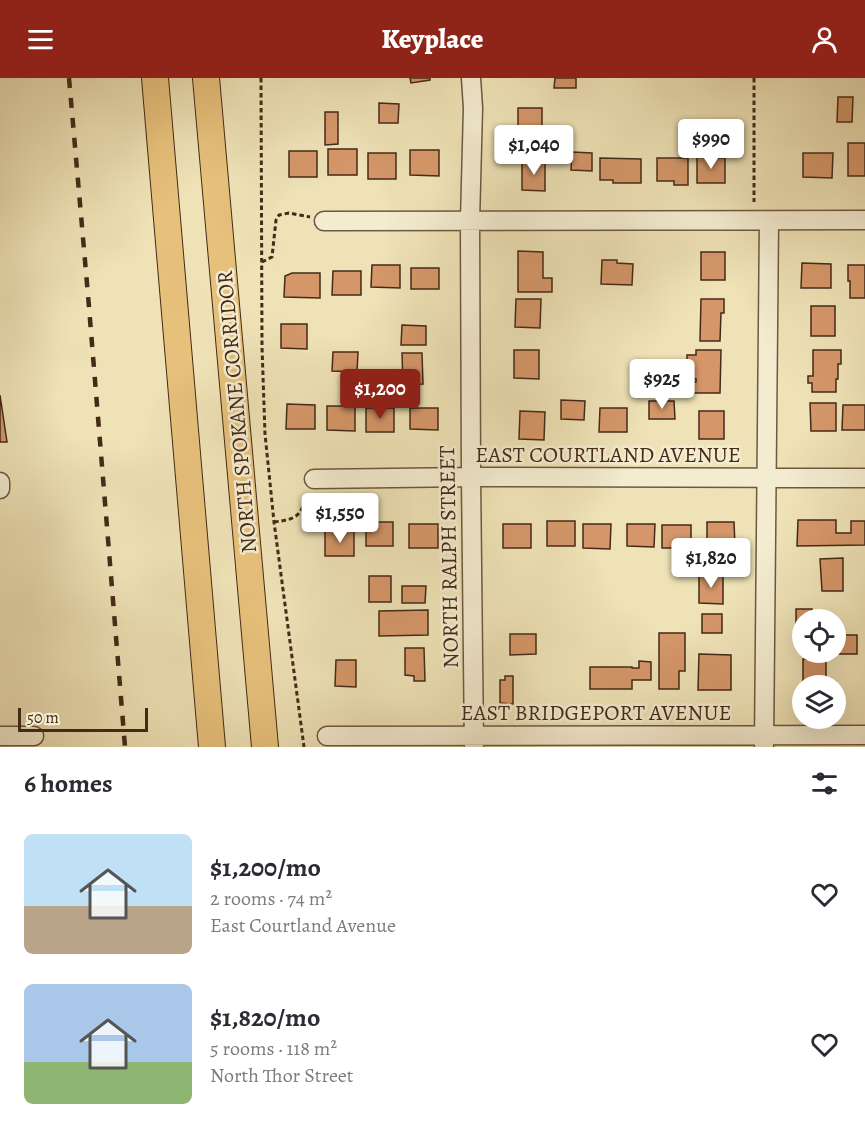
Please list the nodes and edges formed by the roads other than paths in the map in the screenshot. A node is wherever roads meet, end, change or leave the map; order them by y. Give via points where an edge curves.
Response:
1 (155, 78) edge
2 (206, 78) edge
3 (471, 78) edge
4 (865, 220) edge
5 (324, 221) road end
6 (470, 221) junction
7 (761, 221) junction
8 (471, 477) junction
9 (766, 478) junction
10 (865, 478) edge
11 (314, 479) road end
12 (0, 482) edge
13 (0, 489) edge
14 (865, 735) edge
15 (0, 736) edge
16 (34, 736) dead end
17 (327, 736) dead end
18 (764, 741) edge
19 (474, 742) edge
20 (212, 747) edge
21 (265, 747) edge

1 - 20 highway
2 - 21 highway, NORTH SPOKANE CORRIDOR
3 - 6 street, NORTH RALPH STREET
4 - 7 street
5 - 6 street
6 - 7 street
6 - 8 street, NORTH RALPH STREET
7 - 9 street
8 - 9 street, EAST COURTLAND AVENUE
8 - 11 street, EAST COURTLAND AVENUE
8 - 19 street, NORTH RALPH STREET
9 - 10 street, EAST COURTLAND AVENUE
9 - 18 street
12 - 13 street
14 - 18 street, EAST BRIDGEPORT AVENUE
15 - 16 street
17 - 19 street, EAST BRIDGEPORT AVENUE
18 - 19 street, EAST BRIDGEPORT AVENUE

